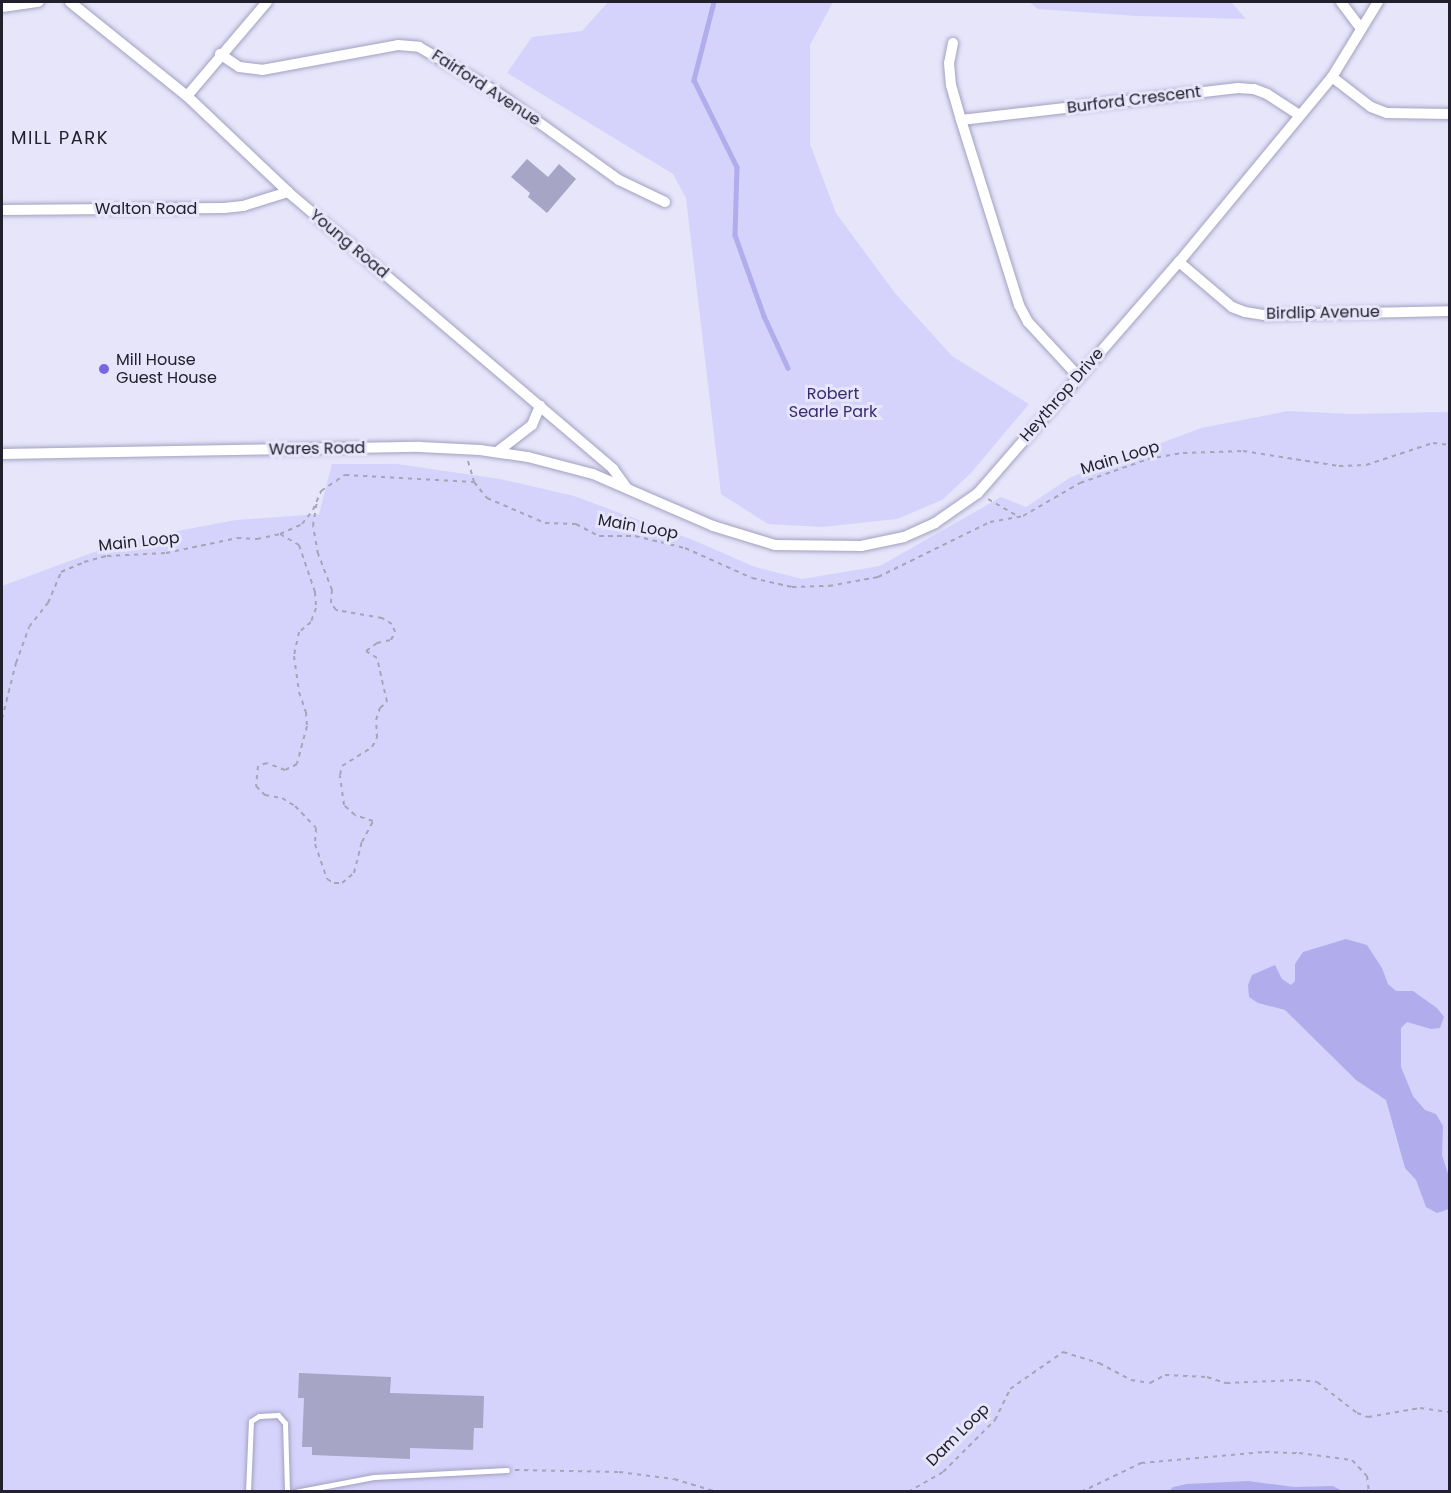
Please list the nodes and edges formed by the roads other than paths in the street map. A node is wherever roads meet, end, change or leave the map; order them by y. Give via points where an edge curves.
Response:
1 (39, 2) edge
2 (70, 2) edge
3 (267, 2) edge
4 (1341, 2) edge
5 (1378, 2) edge
6 (2, 7) edge
7 (1361, 29) junction
8 (953, 44) dead end
9 (220, 54) junction
10 (1332, 77) junction
11 (187, 96) junction
12 (1449, 114) edge
13 (1299, 115) junction
14 (961, 120) junction
15 (288, 192) junction
16 (664, 202) dead end
17 (2, 210) edge
18 (1179, 262) junction
19 (1449, 311) edge
20 (1077, 376) junction
21 (540, 406) junction
22 (497, 452) junction
23 (2, 454) edge
24 (627, 488) junction
25 (507, 1470) road end
26 (248, 1491) edge
27 (287, 1491) edge
28 (295, 1491) edge

1 - 6 street
2 - 11 street, Young Road
3 - 9 street
4 - 7 street
5 - 7 street, Heythrop Drive
7 - 10 street, Heythrop Drive
8 - 14 street via 949,63 951,85
9 - 11 street
9 - 16 street, Fairford Avenue via 239,67 262,70 398,45 419,47 498,93 619,180
10 - 12 street via 1371,107 1387,113
10 - 13 street, Heythrop Drive
11 - 15 street, Young Road
13 - 14 street, Burford Crescent via 1268,94 1239,88
13 - 18 street, Heythrop Drive
14 - 20 street via 1019,305 1028,322
15 - 17 street, Walton Road via 224,208
15 - 21 street, Young Road
18 - 19 street, Birdlip Avenue via 1232,308 1245,312 1265,315
18 - 20 street, Heythrop Drive
20 - 24 street, Heythrop Drive via 978,493 935,523 904,537 861,546 775,545 741,536
21 - 22 street via 532,425
21 - 24 street, Young Road via 613,469
22 - 23 street, Wares Road via 465,448
22 - 24 street, Wares Road via 562,465
25 - 28 lane via 374,1477
26 - 27 lane via 251,1421 259,1416 278,1415 285,1423

